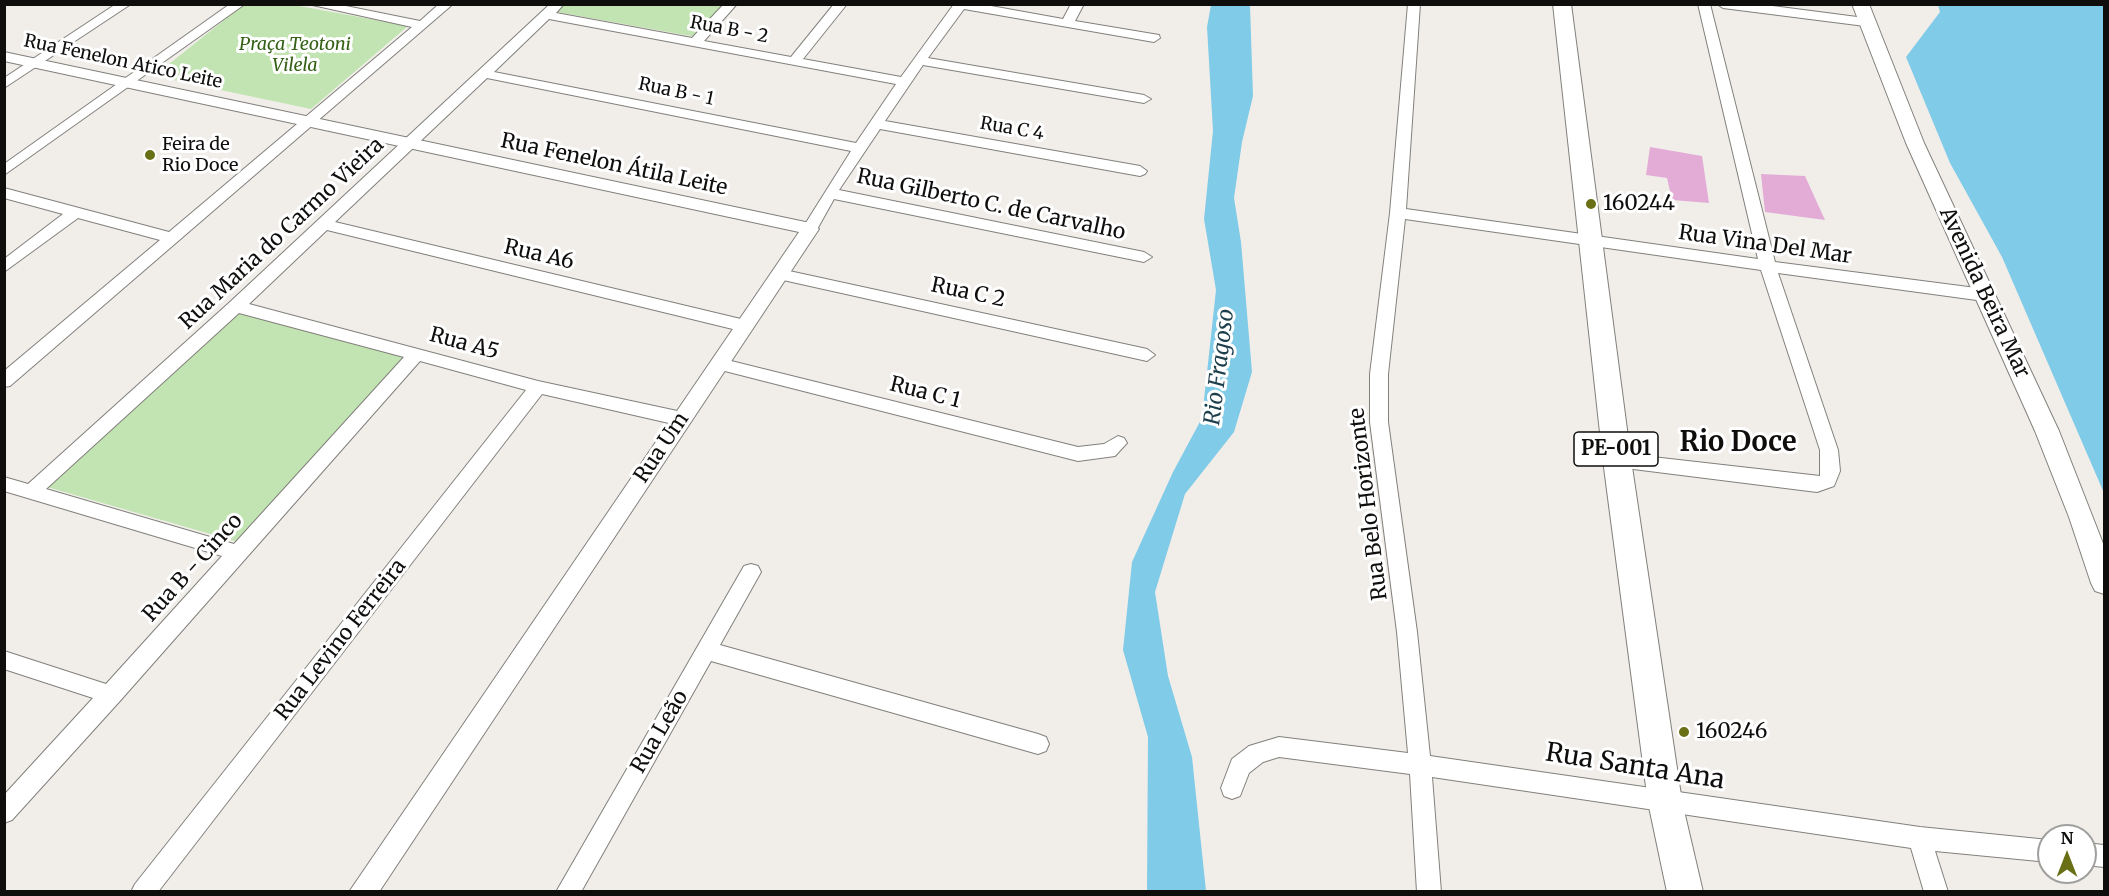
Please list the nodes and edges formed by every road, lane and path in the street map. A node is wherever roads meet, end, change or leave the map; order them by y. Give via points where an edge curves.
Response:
1 (125, 4) edge
2 (239, 4) edge
3 (314, 4) edge
4 (447, 4) edge
5 (731, 4) edge
6 (841, 4) edge
7 (1078, 4) edge
8 (1414, 4) edge
9 (1562, 4) edge
10 (1704, 4) edge
11 (1723, 4) edge
12 (961, 5) edge
13 (552, 10) edge
14 (1863, 13) edge
15 (1068, 22) junction
16 (422, 25) junction
17 (1154, 38) dead end
18 (696, 42) junction
19 (4, 56) edge
20 (795, 61) junction
21 (922, 61) junction
22 (36, 63) junction
23 (485, 74) junction
24 (904, 82) junction
25 (130, 83) junction
26 (4, 84) edge
27 (1144, 99) dead end
28 (307, 122) junction
29 (878, 124) junction
30 (409, 145) junction
31 (860, 148) junction
32 (4, 171) edge
33 (1140, 171) dead end
34 (830, 193) junction
35 (4, 194) edge
36 (74, 213) junction
37 (1398, 213) junction
38 (324, 224) junction
39 (810, 229) junction
40 (172, 238) junction
41 (1589, 242) junction
42 (1144, 257) dead end
43 (4, 267) edge
44 (1768, 267) junction
45 (780, 274) junction
46 (1984, 295) junction
47 (236, 306) junction
48 (745, 326) junction
49 (416, 355) junction
50 (1148, 355) dead end
51 (719, 364) junction
52 (4, 381) edge
53 (538, 387) junction
54 (682, 419) junction
55 (1118, 443) dead end
56 (1617, 460) junction
57 (4, 484) edge
58 (32, 492) junction
59 (238, 554) junction
60 (751, 572) dead end
61 (2104, 583) edge
62 (707, 651) junction
63 (4, 660) edge
64 (112, 695) junction
65 (1038, 744) dead end
66 (1420, 764) junction
67 (1232, 788) dead end
68 (1665, 802) junction
69 (4, 812) edge
70 (1920, 838) junction
71 (2037, 850) edge
72 (143, 891) edge
73 (363, 891) edge
74 (568, 891) edge
75 (1429, 891) edge
76 (1685, 891) edge
77 (1936, 891) edge

1 - 22 street
2 - 25 street
3 - 16 street
4 - 16 street
5 - 18 street
6 - 20 street
7 - 15 street
8 - 37 street, Rua Belo Horizonte
9 - 41 main road, PE-001
10 - 44 street
11 - 14 street
12 - 15 street
12 - 21 street, Rua Um
13 - 18 street, Rua B - 2
13 - 23 street, Rua Maria do Carmo Vieira
14 - 46 main road, Avenida Beira Mar via 1915,143
15 - 17 street
16 - 28 street
18 - 20 street, Rua B - 2
19 - 22 street, Rua Fenelon Atico Leite
20 - 24 street, Rua B - 2
21 - 24 street, Rua Um
21 - 27 street
22 - 25 street, Rua Fenelon Atico Leite
22 - 26 street
23 - 30 street, Rua Maria do Carmo Vieira
23 - 31 street, Rua B - 1
24 - 29 street, Rua Um
25 - 28 street, Rua Fenelon Atico Leite
25 - 32 street
28 - 30 street, Rua Fenelon Atico Leite
28 - 40 street
29 - 31 street, Rua Um
29 - 33 street, Rua C 4
30 - 38 street, Rua Maria do Carmo Vieira
30 - 39 street, Rua Fenelon Átila Leite
31 - 34 street, Rua Um
34 - 39 street, Rua Um
34 - 42 street, Rua Gilberto C. de Carvalho
35 - 36 street
36 - 40 street
36 - 43 street
37 - 41 street, Rua Vina Del Mar
37 - 66 street, Rua Belo Horizonte via 1379,374 1379,422
38 - 47 street, Rua Maria do Carmo Vieira
38 - 48 street, Rua A6
39 - 45 street, Rua Um
40 - 52 street
41 - 44 street, Rua Vina Del Mar
41 - 56 main road, PE-001
44 - 46 street, Rua Vina Del Mar
44 - 56 street via 1829,450 1831,471 1827,481 1817,485
45 - 48 street, Rua Um
45 - 50 street, Rua C 2
46 - 61 main road, Avenida Beira Mar via 2047,431
47 - 49 street, Rua A5
47 - 58 street, Rua Maria do Carmo Vieira
48 - 51 street, Rua Um
49 - 53 street, Rua A5
49 - 59 street, Rua B - Cinco
51 - 54 street, Rua Um
51 - 55 street, Rua C 1 via 1078,454 1109,451
53 - 54 street, Rua A5
53 - 72 street, Rua Levino Ferreira
54 - 73 street, Rua Um
56 - 68 main road, PE-001
57 - 58 street
58 - 59 street
59 - 64 street, Rua B - Cinco
60 - 62 street, Rua Leão
62 - 65 street
62 - 74 street, Rua Leão
63 - 64 street
64 - 69 street, Rua B - Cinco
66 - 67 street, Rua Santa Ana via 1279,747 1257,753 1240,766
66 - 68 street, Rua Santa Ana
66 - 75 street, Rua Belo Horizonte
68 - 70 street, Rua Santa Ana
68 - 76 main road, PE-001
70 - 71 street, Rua Santa Ana
70 - 77 street

